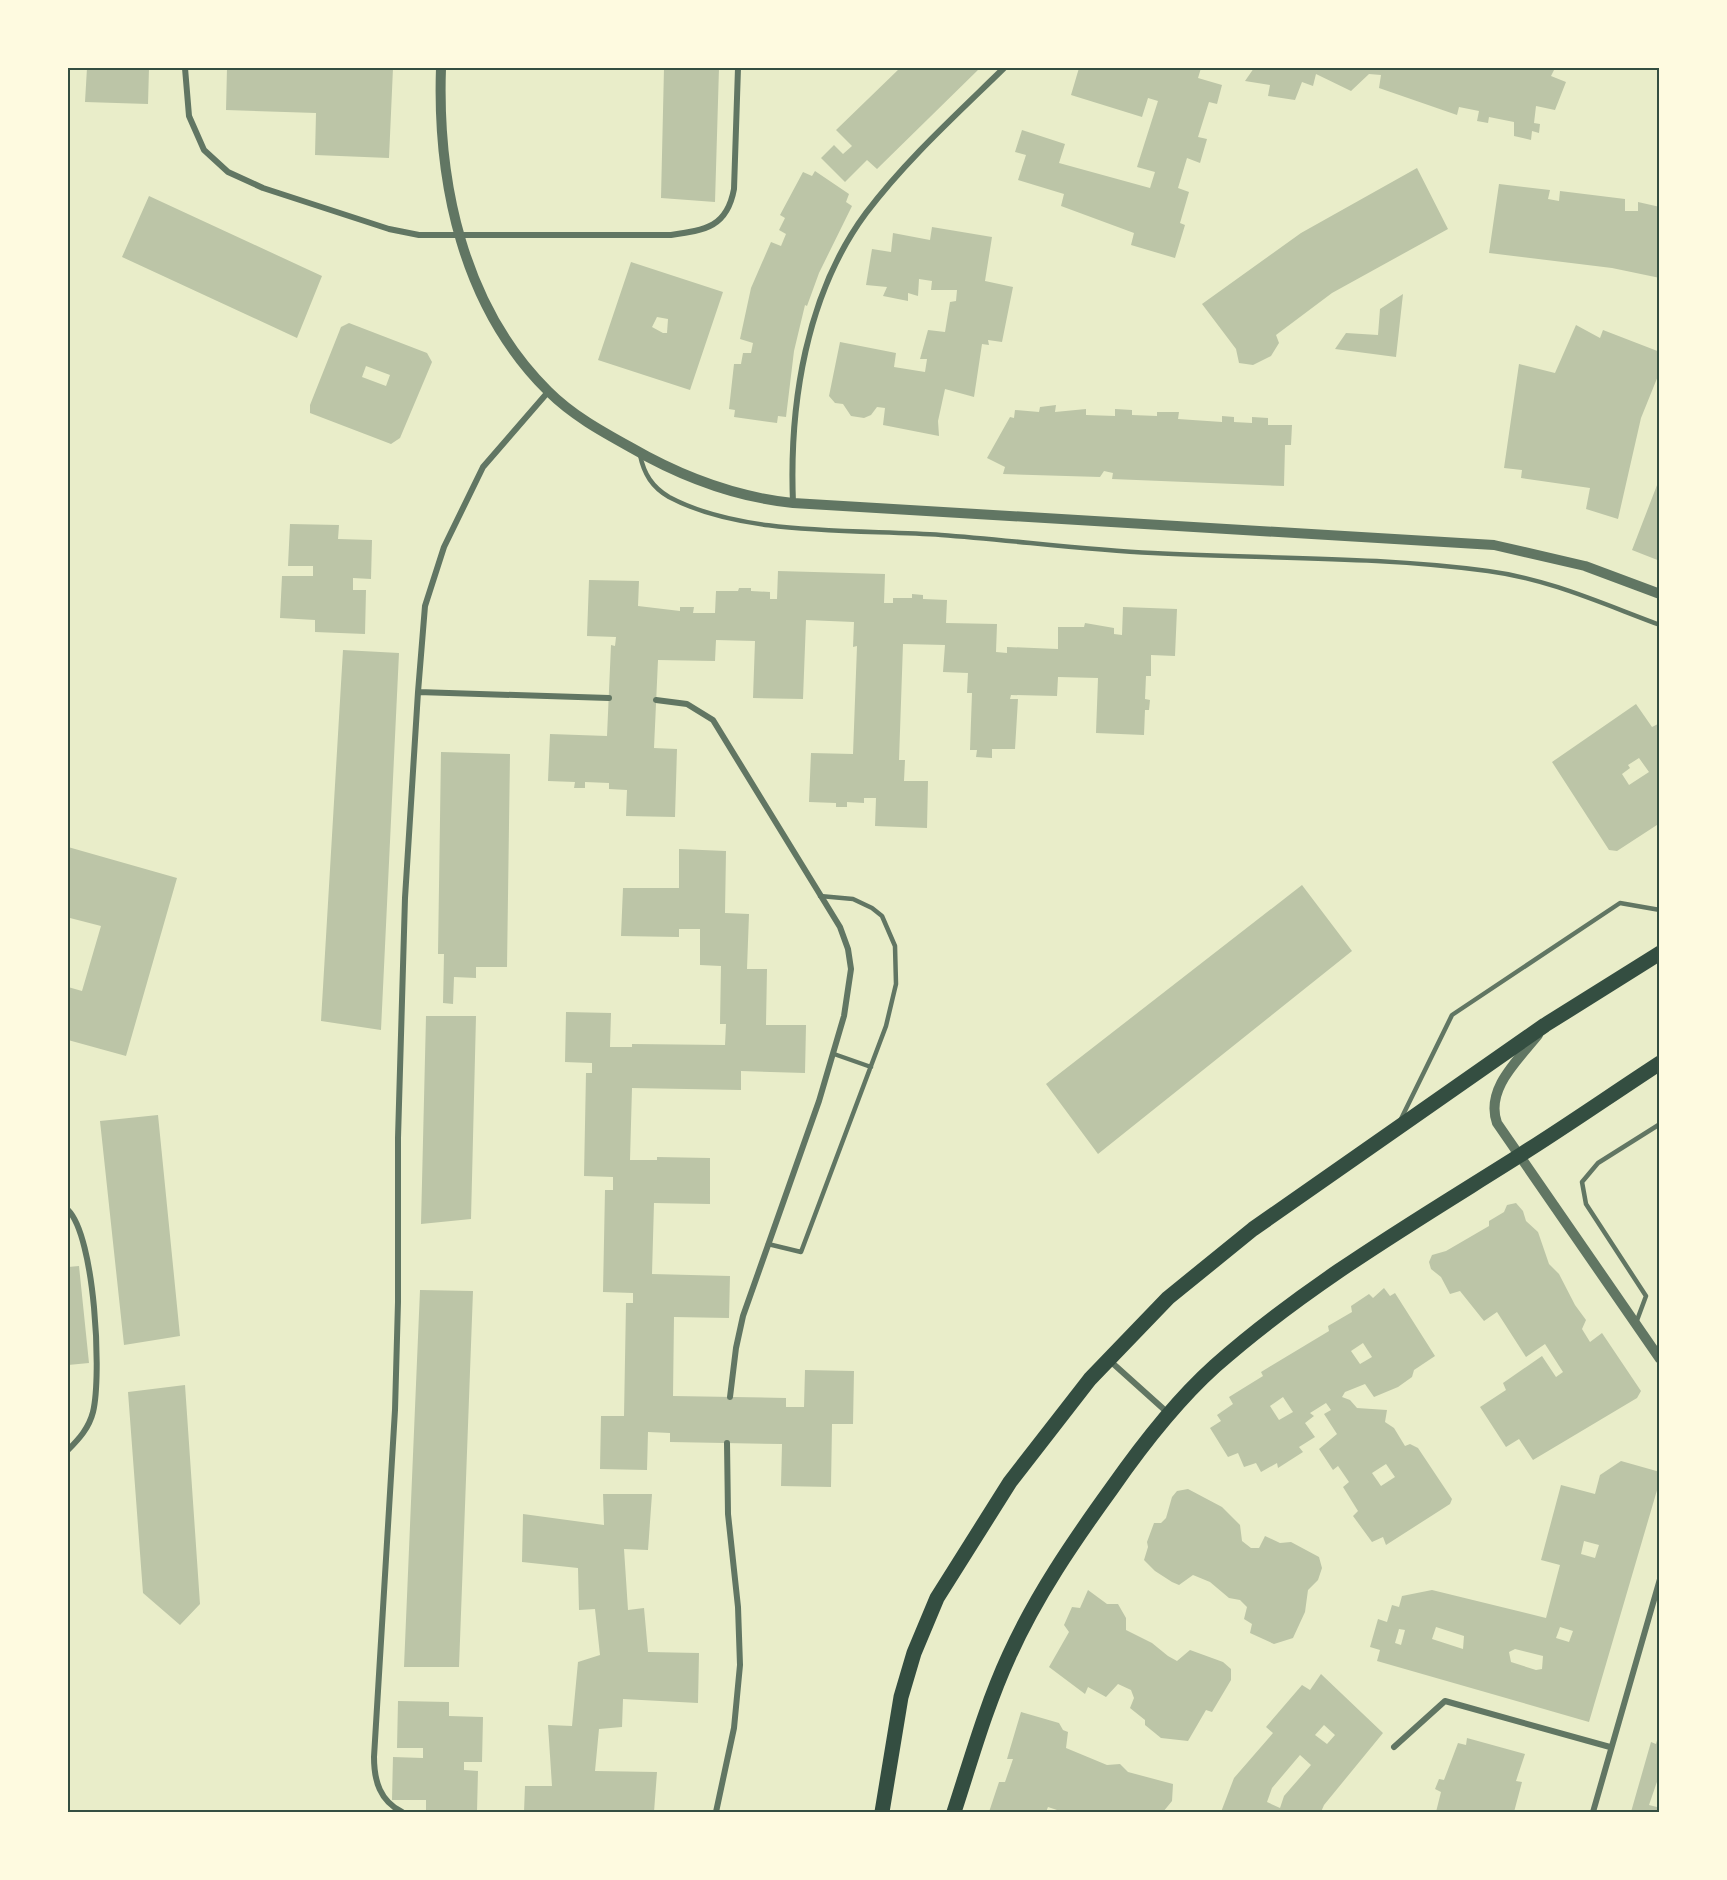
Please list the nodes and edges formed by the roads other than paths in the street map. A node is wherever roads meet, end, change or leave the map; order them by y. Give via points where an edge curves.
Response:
1 (185, 68) edge
2 (441, 68) edge
3 (738, 68) edge
4 (1004, 68) edge
5 (460, 236) junction
6 (548, 392) junction
7 (639, 453) junction
8 (793, 503) junction
9 (1659, 594) edge
10 (1659, 626) edge
11 (418, 692) junction
12 (609, 698) dead end
13 (656, 700) dead end
14 (820, 896) junction
15 (1659, 910) edge
16 (1659, 953) edge
17 (1545, 1025) junction
18 (834, 1054) junction
19 (1659, 1063) edge
20 (872, 1067) junction
21 (1659, 1124) edge
22 (1395, 1131) junction
23 (1521, 1155) junction
24 (68, 1210) edge
25 (768, 1244) junction
26 (1636, 1324) junction
27 (1659, 1359) edge
28 (1108, 1360) junction
29 (730, 1397) dead end
30 (1168, 1414) junction
31 (727, 1443) dead end
32 (68, 1450) edge
33 (1659, 1579) edge
34 (1394, 1747) dead end
35 (1610, 1747) junction
36 (402, 1812) edge
37 (716, 1812) edge
38 (882, 1812) edge
39 (954, 1812) edge
40 (1593, 1812) edge

1 - 5 street via 186,100 195,134 204,150 228,171 263,188 388,230
2 - 5 street via 442,143
3 - 5 street via 734,189 730,207 717,223 671,235
4 - 8 street via 882,194 840,255 815,319 798,389 792,445
5 - 6 street via 498,328
6 - 7 street via 582,419
6 - 11 street via 483,467 444,547 425,606
7 - 8 street via 734,492
7 - 10 lane via 643,471 670,497 767,526 1485,571 1550,583
8 - 9 street via 1494,545 1585,566
11 - 12 street
11 - 36 street via 405,909 395,1410 374,1757 380,1791 387,1803
13 - 14 street via 687,704 713,720
14 - 18 street via 840,927 850,958 849,993
14 - 20 lane via 854,899 872,908 882,916 895,946 896,984
15 - 22 lane via 1620,903 1452,1015
16 - 17 main road
17 - 22 main road
17 - 23 street via 1495,1095 1497,1123
18 - 20 lane
18 - 25 street
19 - 23 main road
20 - 25 lane via 801,1252
21 - 26 lane via 1598,1163 1582,1182 1586,1204 1646,1296
22 - 28 main road via 1216,1258 1153,1312
23 - 26 street
23 - 30 main road via 1314,1286 1214,1367
24 - 32 street via 87,1250 96,1364 95,1399 88,1424
25 - 29 street via 739,1331
26 - 27 street
28 - 30 street
28 - 38 main road via 1070,1401 1010,1482 937,1598 900,1697
30 - 39 main road via 1080,1532 1024,1625 990,1702
31 - 37 street via 728,1514 740,1665 734,1728
33 - 35 street
34 - 35 street via 1445,1701
35 - 40 street

